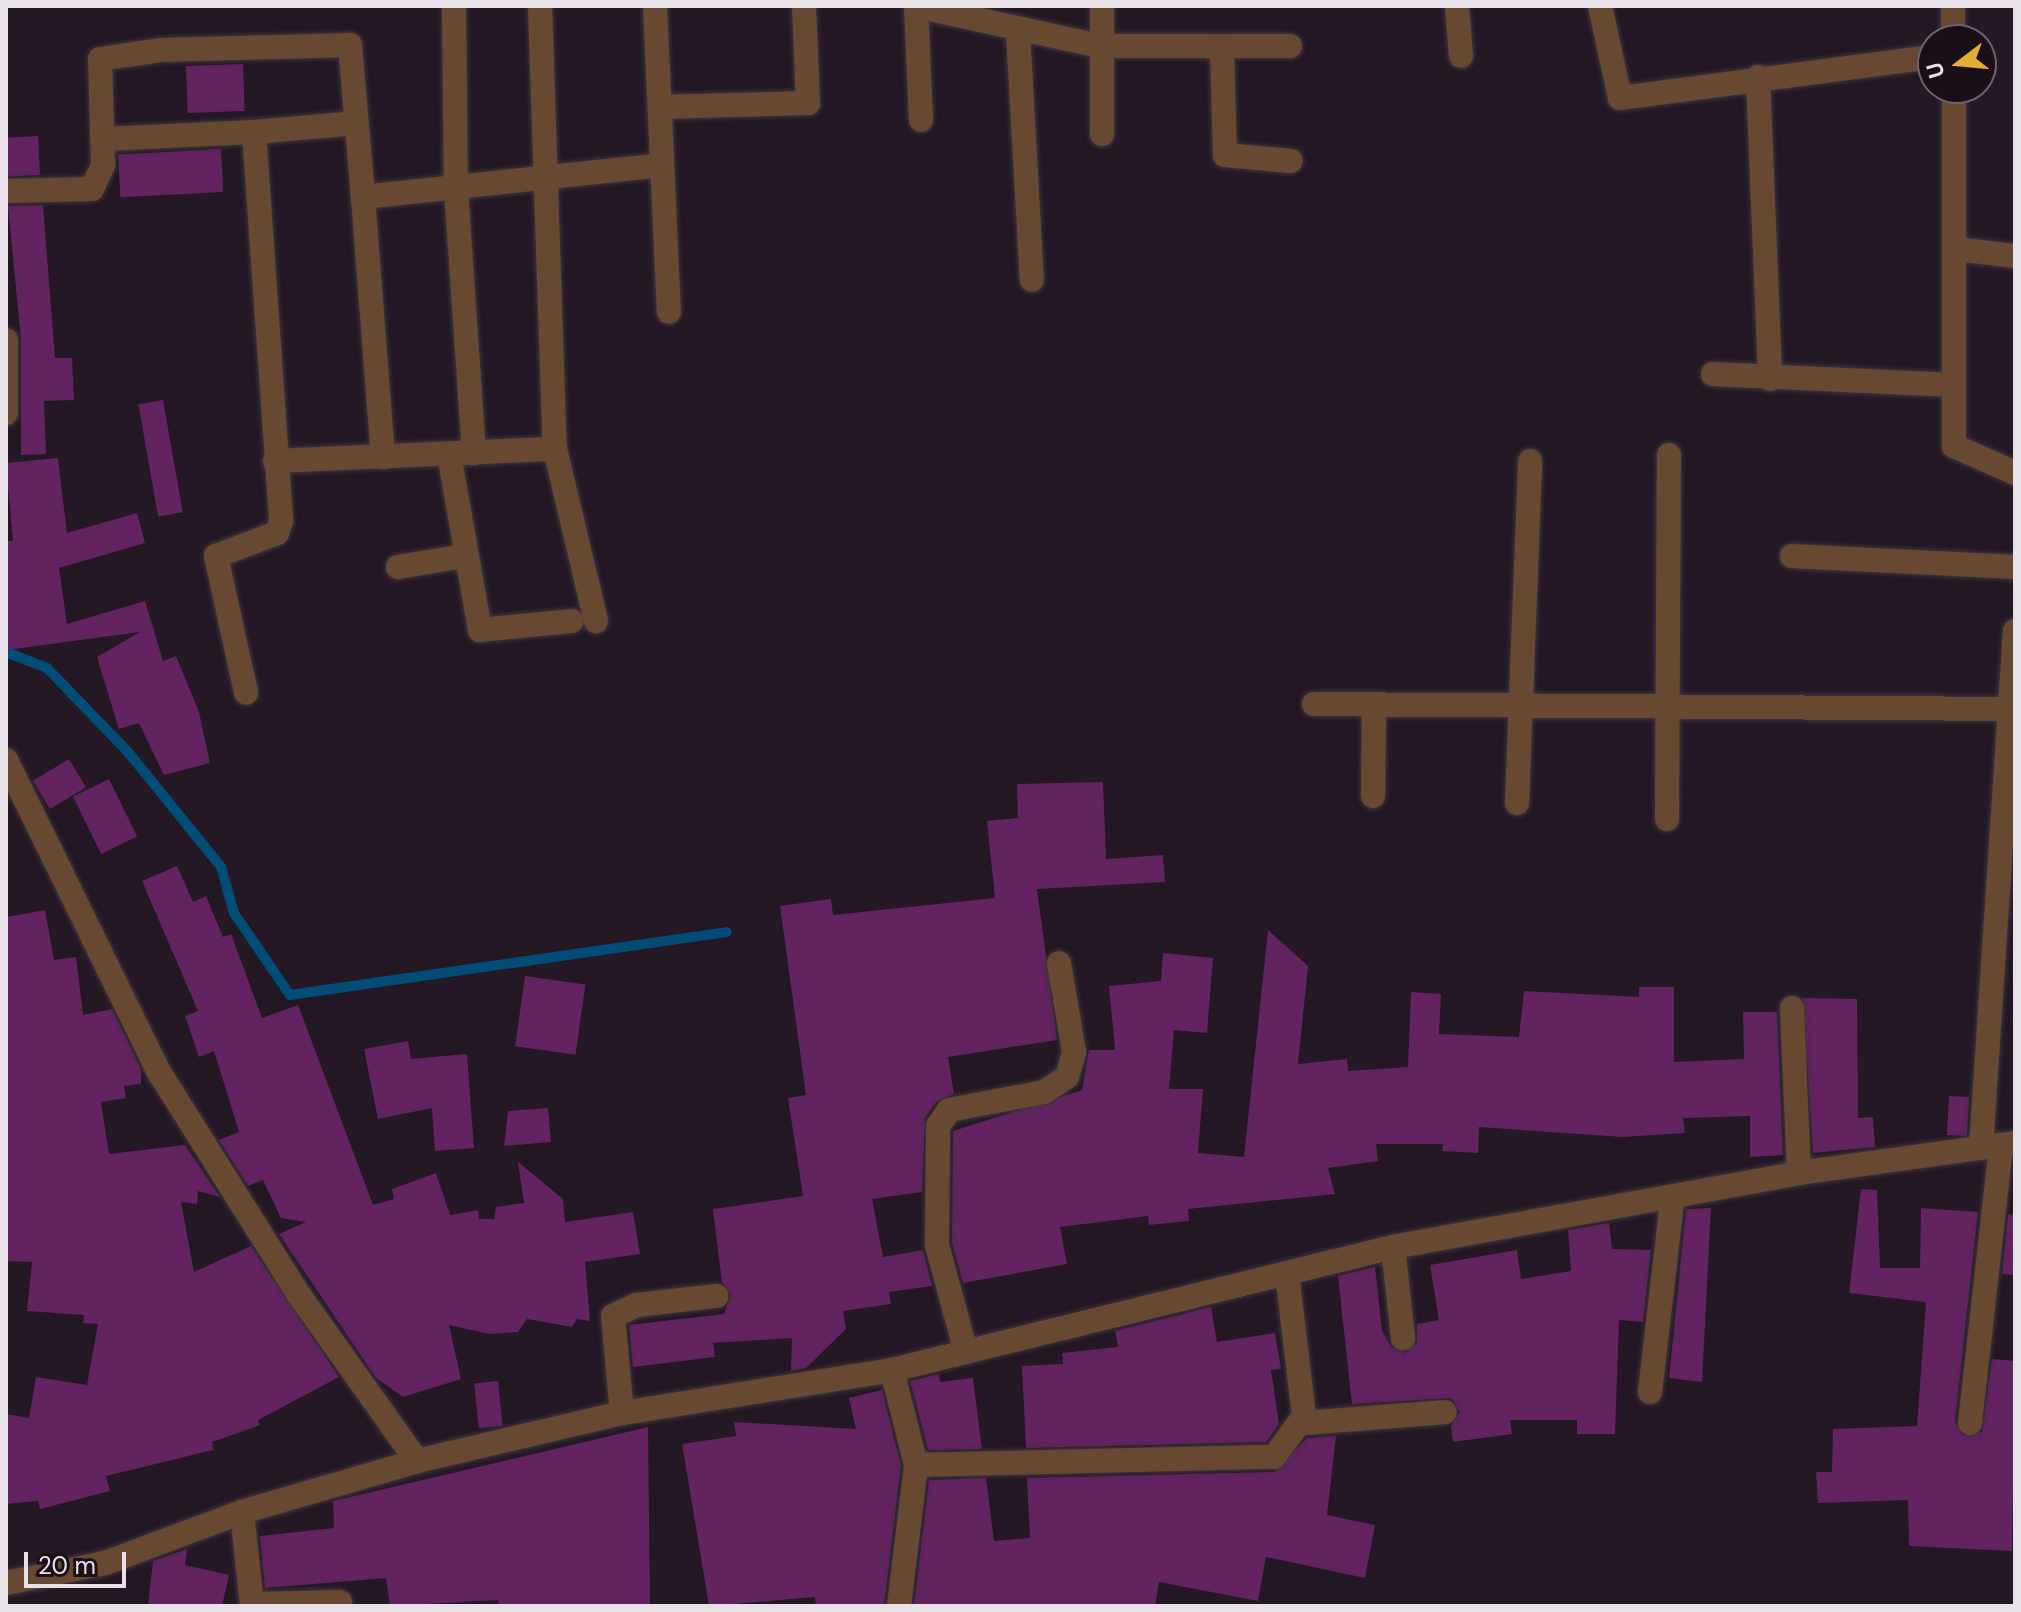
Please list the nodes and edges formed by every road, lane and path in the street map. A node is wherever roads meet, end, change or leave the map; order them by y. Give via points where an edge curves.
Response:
1 (454, 6) edge
2 (540, 6) edge
3 (655, 6) edge
4 (804, 6) edge
5 (916, 6) edge
6 (1102, 6) edge
7 (1457, 6) edge
8 (1600, 6) edge
9 (1018, 32) junction
10 (1100, 46) junction
11 (1290, 46) dead end
12 (1222, 49) junction
13 (1461, 56) dead end
14 (1917, 59) edge
15 (1758, 77) junction
16 (1954, 104) edge
17 (660, 107) junction
18 (921, 120) dead end
19 (357, 123) junction
20 (254, 132) junction
21 (1102, 134) dead end
22 (104, 139) junction
23 (1291, 161) dead end
24 (661, 165) junction
25 (544, 180) junction
26 (456, 189) junction
27 (6, 191) edge
28 (363, 197) junction
29 (1956, 249) junction
30 (2015, 256) edge
31 (1032, 280) dead end
32 (669, 312) dead end
33 (6, 340) edge
34 (1713, 374) dead end
35 (1770, 379) junction
36 (1954, 385) junction
37 (6, 413) edge
38 (555, 449) junction
39 (474, 453) junction
40 (449, 454) junction
41 (1669, 455) dead end
42 (383, 457) junction
43 (275, 461) junction
44 (1530, 461) dead end
45 (2015, 473) edge
46 (464, 556) junction
47 (1792, 556) dead end
48 (398, 567) dead end
49 (2015, 567) edge
50 (2015, 631) edge
51 (246, 693) dead end
52 (1314, 704) dead end
53 (1374, 705) junction
54 (1519, 705) junction
55 (1670, 707) junction
56 (2008, 709) junction
57 (6, 760) edge
58 (1373, 796) dead end
59 (1517, 803) dead end
60 (1667, 819) dead end
61 (1059, 963) dead end
62 (1792, 1008) dead end
63 (1999, 1145) edge
64 (1799, 1173) junction
65 (1672, 1201) junction
66 (1393, 1247) junction
67 (1287, 1273) junction
68 (716, 1296) dead end
69 (1403, 1338) dead end
70 (966, 1352) junction
71 (892, 1370) junction
72 (1650, 1392) dead end
73 (1445, 1412) dead end
74 (622, 1413) junction
75 (1303, 1423) junction
76 (1970, 1423) dead end
77 (417, 1461) junction
78 (916, 1465) junction
79 (242, 1512) junction
80 (6, 1583) edge
81 (340, 1602) dead end
82 (252, 1605) edge
83 (899, 1606) edge

1 - 26 street
2 - 25 street
3 - 17 street
4 - 17 street via 808,103
5 - 9 street
5 - 18 street
6 - 10 street
7 - 13 street
8 - 15 street via 1620,98
9 - 10 street
9 - 31 street
10 - 12 street
10 - 21 street
11 - 12 street
12 - 23 street via 1225,155
14 - 15 street
15 - 35 street
16 - 29 street
17 - 24 street
19 - 20 street
19 - 22 street via 350,45 113,53 100,59
19 - 28 street
20 - 22 street
20 - 43 street
22 - 27 street via 92,189
24 - 25 street
24 - 32 street
25 - 26 street
25 - 38 street
26 - 28 street
26 - 39 street
28 - 42 street
29 - 30 street
29 - 36 street
33 - 37 street
34 - 35 street
35 - 36 street
36 - 45 street via 1958,453
38 - 39 street
38 - 46 street via 584,621 480,630
39 - 40 street
40 - 42 street
40 - 46 street
41 - 55 street
42 - 43 street
43 - 51 street via 280,528 216,556
44 - 54 street
46 - 48 street
47 - 49 street
50 - 56 street
52 - 53 street
53 - 54 street
53 - 58 street
54 - 55 street
54 - 59 street
55 - 56 street
55 - 60 street
56 - 63 street
57 - 77 street via 159,1072 299,1295
61 - 70 street via 1074,1052 1067,1077 1044,1092 949,1110 938,1126 937,1245
62 - 64 street
63 - 64 street
63 - 76 street
64 - 65 street
65 - 66 street
65 - 72 street
66 - 67 street
66 - 69 street
67 - 70 street
67 - 75 street
68 - 74 street via 637,1305 613,1316
70 - 71 street
71 - 74 street
71 - 78 street
73 - 75 street
74 - 77 street
75 - 78 street via 1274,1457
77 - 79 street
78 - 83 street
79 - 80 street via 105,1563
79 - 82 street
81 - 82 street

